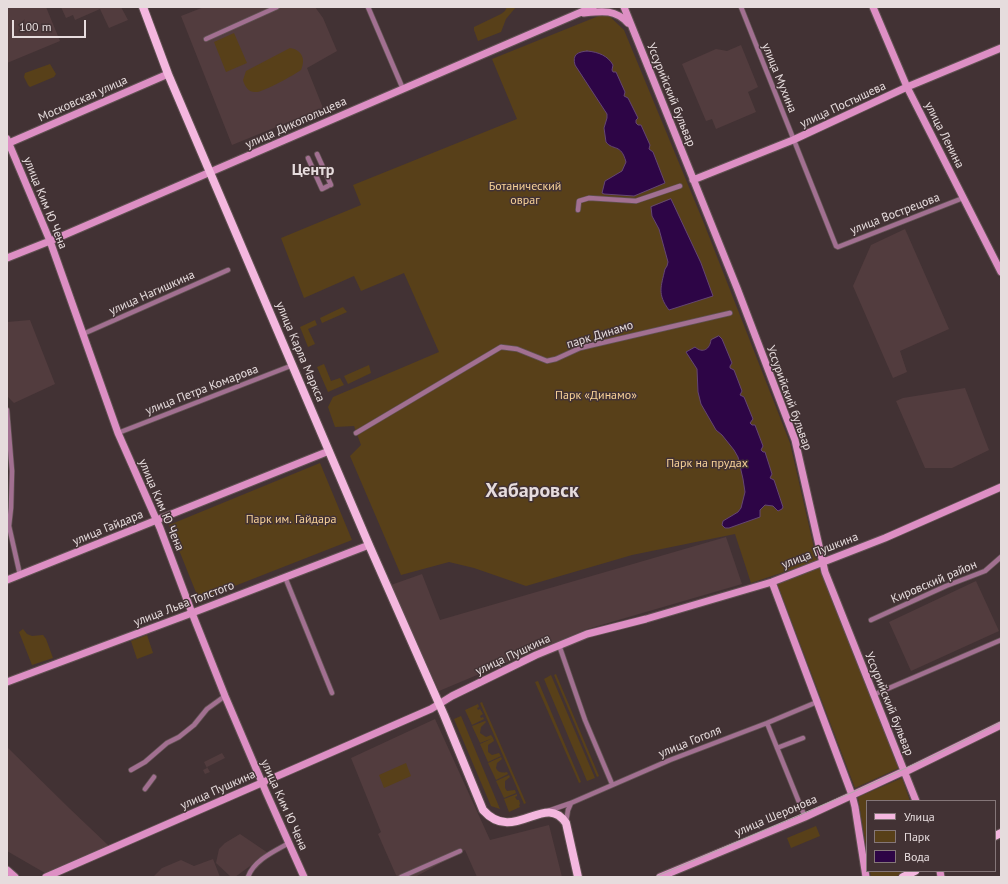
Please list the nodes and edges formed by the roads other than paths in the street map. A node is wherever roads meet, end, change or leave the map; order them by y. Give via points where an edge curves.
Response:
1 (143, 7) edge
2 (277, 7) edge
3 (368, 7) edge
4 (593, 7) edge
5 (624, 7) edge
6 (741, 7) edge
7 (873, 7) edge
8 (578, 13) junction
9 (631, 26) junction
10 (206, 39) dead end
11 (1001, 48) edge
12 (168, 74) junction
13 (907, 87) junction
14 (403, 88) junction
15 (793, 140) junction
16 (8, 142) edge
17 (317, 154) dead end
18 (308, 158) dead end
19 (323, 168) junction
20 (211, 172) junction
21 (314, 172) junction
22 (693, 180) junction
23 (680, 186) dead end
24 (964, 198) junction
25 (578, 210) dead end
26 (50, 241) junction
27 (835, 245) joint
28 (7, 258) edge
29 (228, 270) dead end
30 (1001, 272) edge
31 (730, 312) dead end
32 (83, 334) junction
33 (293, 365) junction
34 (7, 410) edge
35 (118, 433) junction
36 (356, 433) dead end
37 (329, 451) junction
38 (1001, 487) edge
39 (157, 520) junction
40 (369, 545) junction
41 (1001, 557) edge
42 (822, 563) junction
43 (20, 575) junction
44 (285, 577) junction
45 (7, 580) edge
46 (772, 582) junction
47 (192, 613) junction
48 (871, 620) dead end
49 (1001, 640) edge
50 (559, 645) junction
51 (7, 682) edge
52 (332, 693) dead end
53 (874, 695) junction
54 (225, 696) junction
55 (817, 702) junction
56 (438, 704) junction
57 (1001, 721) edge
58 (767, 723) junction
59 (1001, 725) edge
60 (803, 738) dead end
61 (777, 748) junction
62 (131, 770) dead end
63 (903, 772) junction
64 (154, 777) dead end
65 (262, 782) junction
66 (612, 784) junction
67 (145, 789) dead end
68 (852, 795) junction
69 (916, 800) edge
70 (571, 803) junction
71 (543, 813) junction
72 (805, 817) junction
73 (566, 823) junction
74 (289, 843) junction
75 (460, 851) dead end
76 (7, 870) edge
77 (913, 872) edge
78 (15, 877) edge
79 (46, 877) edge
80 (248, 877) edge
81 (304, 877) edge
82 (401, 877) edge
83 (578, 877) edge
84 (660, 877) edge
85 (866, 877) edge
86 (903, 877) edge

1 - 12 main road, улица Карла Маркса
2 - 10 street
3 - 14 street
4 - 8 street, улица Дикопольцева
5 - 9 street, Уссурийский бульвар
6 - 15 street, улица Мухина
7 - 13 street, улица Ленина
8 - 9 street via 611,12 622,16
8 - 14 street, улица Дикопольцева
9 - 22 street, Уссурийский бульвар
11 - 13 street, улица Постышева
12 - 16 street, Московская улица
12 - 20 main road, улица Карла Маркса
13 - 15 street, улица Постышева
13 - 24 street, улица Ленина
14 - 20 street, улица Дикопольцева
15 - 22 street, улица Постышева
15 - 27 street, улица Мухина
16 - 26 street, улица Ким Ю Чена
17 - 19 street
18 - 21 street
19 - 21 street
19 - 21 street via 330,186 322,189
20 - 26 street, улица Дикопольцева
20 - 33 main road, улица Карла Маркса
22 - 42 street, Уссурийский бульвар via 795,440
23 - 25 street via 636,201 588,198 579,201
24 - 27 street, улица Вострецова via 838,247
24 - 30 street, улица Ленина
26 - 28 street, улица Дикопольцева
26 - 32 street, улица Ким Ю Чена
29 - 32 street, улица Нагишкина
31 - 36 street, парк Динамо via 580,348 546,361 516,349 501,347
32 - 35 street, улица Ким Ю Чена
33 - 35 street, улица Петра Комарова
33 - 37 main road, улица Карла Маркса
34 - 43 street via 12,471 9,526
35 - 39 street, улица Ким Ю Чена
37 - 39 street, улица Гайдара
37 - 40 main road, улица Карла Маркса
38 - 42 street, улица Пушкина
39 - 43 street, улица Гайдара
39 - 47 street, улица Ким Ю Чена
40 - 44 street, улица Льва Толстого
40 - 56 main road, улица Карла Маркса
41 - 48 street, Кировский район via 985,571
42 - 46 street, улица Пушкина
42 - 53 street, Уссурийский бульвар
43 - 45 street, улица Гайдара
44 - 47 street, улица Льва Толстого
44 - 52 street
46 - 50 street, улица Пушкина via 587,634
46 - 55 street
47 - 51 street, улица Льва Толстого
47 - 54 street, улица Ким Ю Чена
49 - 53 street
50 - 56 street, улица Пушкина
50 - 66 street via 585,720
53 - 63 street, Уссурийский бульвар
54 - 62 street via 207,709 194,725 179,737
54 - 65 street, улица Ким Ю Чена
55 - 58 street, улица Гоголя
55 - 68 street
56 - 65 street, улица Пушкина
56 - 71 main road, улица Карла Маркса via 486,814 508,823
57 - 63 street, улица Шеронова
58 - 61 street
58 - 66 street, улица Гоголя
59 - 63 street, улица Шеронова
60 - 61 street
61 - 72 street
63 - 68 street, улица Шеронова
63 - 69 street, Уссурийский бульвар
64 - 67 street
65 - 74 street, улица Ким Ю Чена
65 - 79 street, улица Пушкина
66 - 70 street, улица Гоголя
68 - 72 street, улица Шеронова
68 - 85 street
70 - 71 street, улица Гоголя
70 - 73 street
71 - 73 main road via 549,812 562,817
72 - 84 street, улица Шеронова
73 - 83 main road
74 - 80 street via 266,855
74 - 81 street, улица Ким Ю Чена
75 - 82 street
76 - 78 street
77 - 86 main road

